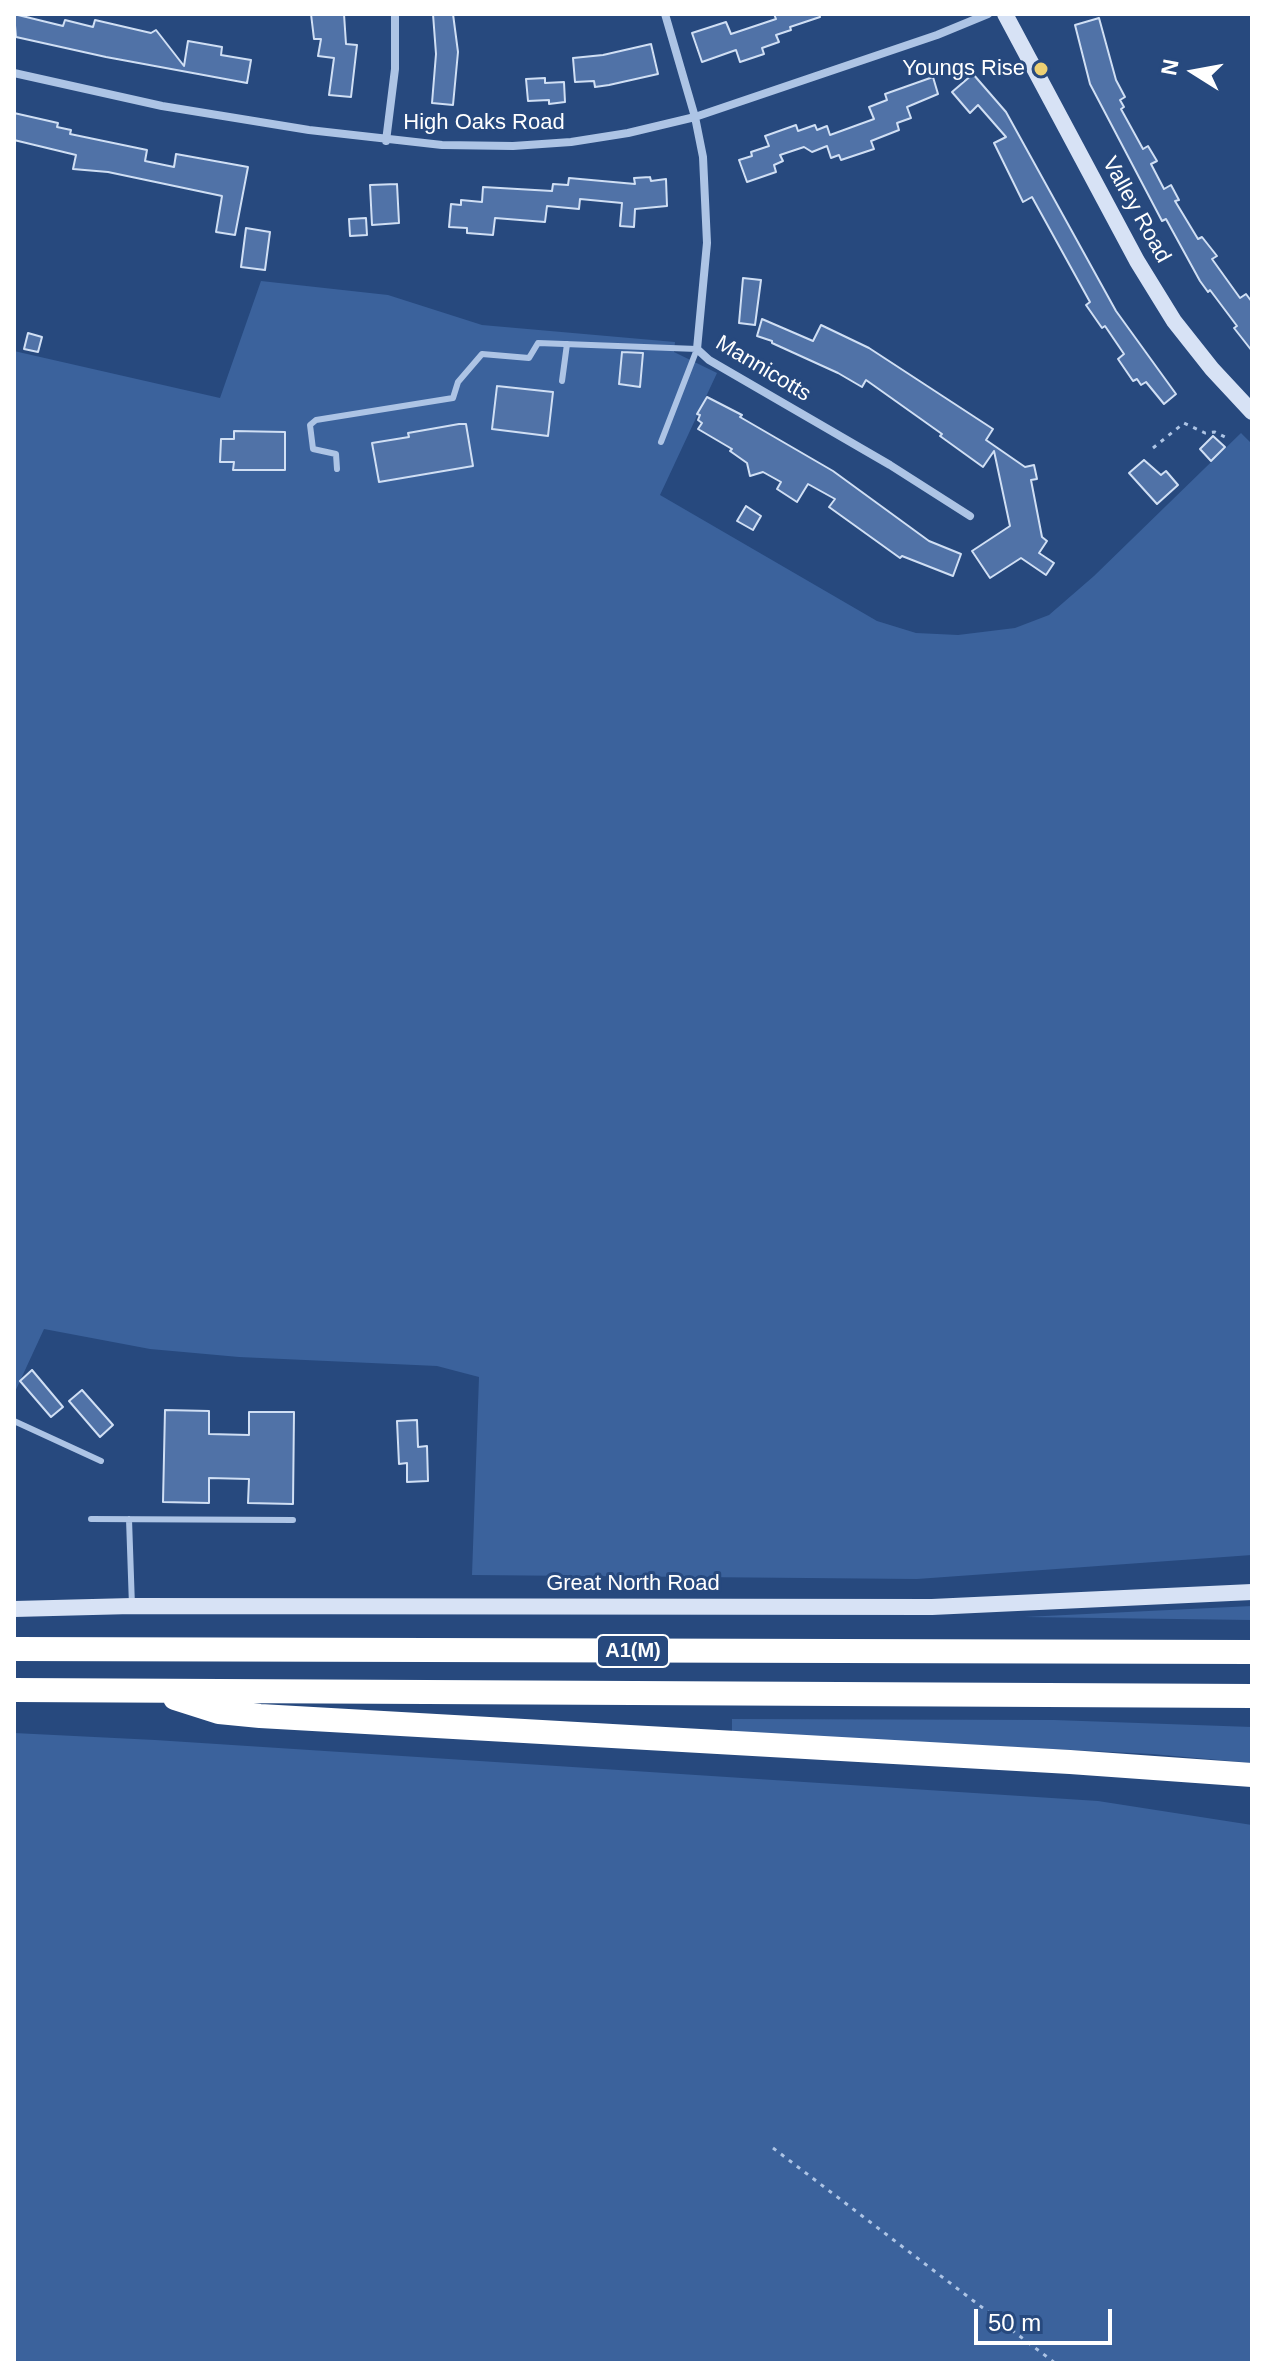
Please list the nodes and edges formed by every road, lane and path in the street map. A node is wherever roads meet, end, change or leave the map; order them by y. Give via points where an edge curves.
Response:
1 (395, 14) edge
2 (665, 14) edge
3 (988, 14) edge
4 (1005, 14) edge
5 (14, 73) edge
6 (695, 117) junction
7 (386, 141) junction
8 (567, 344) junction
9 (697, 349) junction
10 (562, 381) dead end
11 (1252, 412) edge
12 (1225, 437) dead end
13 (661, 442) dead end
14 (1153, 448) dead end
15 (337, 469) dead end
16 (970, 516) dead end
17 (14, 1421) edge
18 (101, 1461) dead end
19 (91, 1519) dead end
20 (129, 1519) junction
21 (293, 1520) dead end
22 (1252, 1592) edge
23 (132, 1606) junction
24 (14, 1609) edge
25 (14, 1649) edge
26 (1252, 1652) edge
27 (14, 1690) edge
28 (146, 1690) junction
29 (1252, 1696) edge
30 (1252, 1775) edge
31 (773, 2148) dead end
32 (1055, 2363) edge

1 - 7 street
2 - 6 street, Mannicotts
3 - 6 street, High Oaks Road
4 - 11 main road, Valley Road via 1174,321
5 - 7 street, High Oaks Road via 162,106
6 - 7 street, High Oaks Road via 571,142 499,146
6 - 9 street, Mannicotts via 703,157 707,243
8 - 9 lane
8 - 10 lane
8 - 15 lane via 538,343 529,358 482,354 458,382 453,398 316,420 310,425 313,449 336,454
9 - 13 lane
9 - 16 street, Mannicotts
12 - 14 path via 1184,423
17 - 18 lane
19 - 20 lane
20 - 21 lane
20 - 23 lane
22 - 23 main road, Great North Road via 932,1607
23 - 24 main road, Great North Road
25 - 26 highway, A1(M)
27 - 28 highway, A1(M)
28 - 29 highway, A1(M)
28 - 30 highway, A1(M) via 219,1712 260,1716
31 - 32 path

